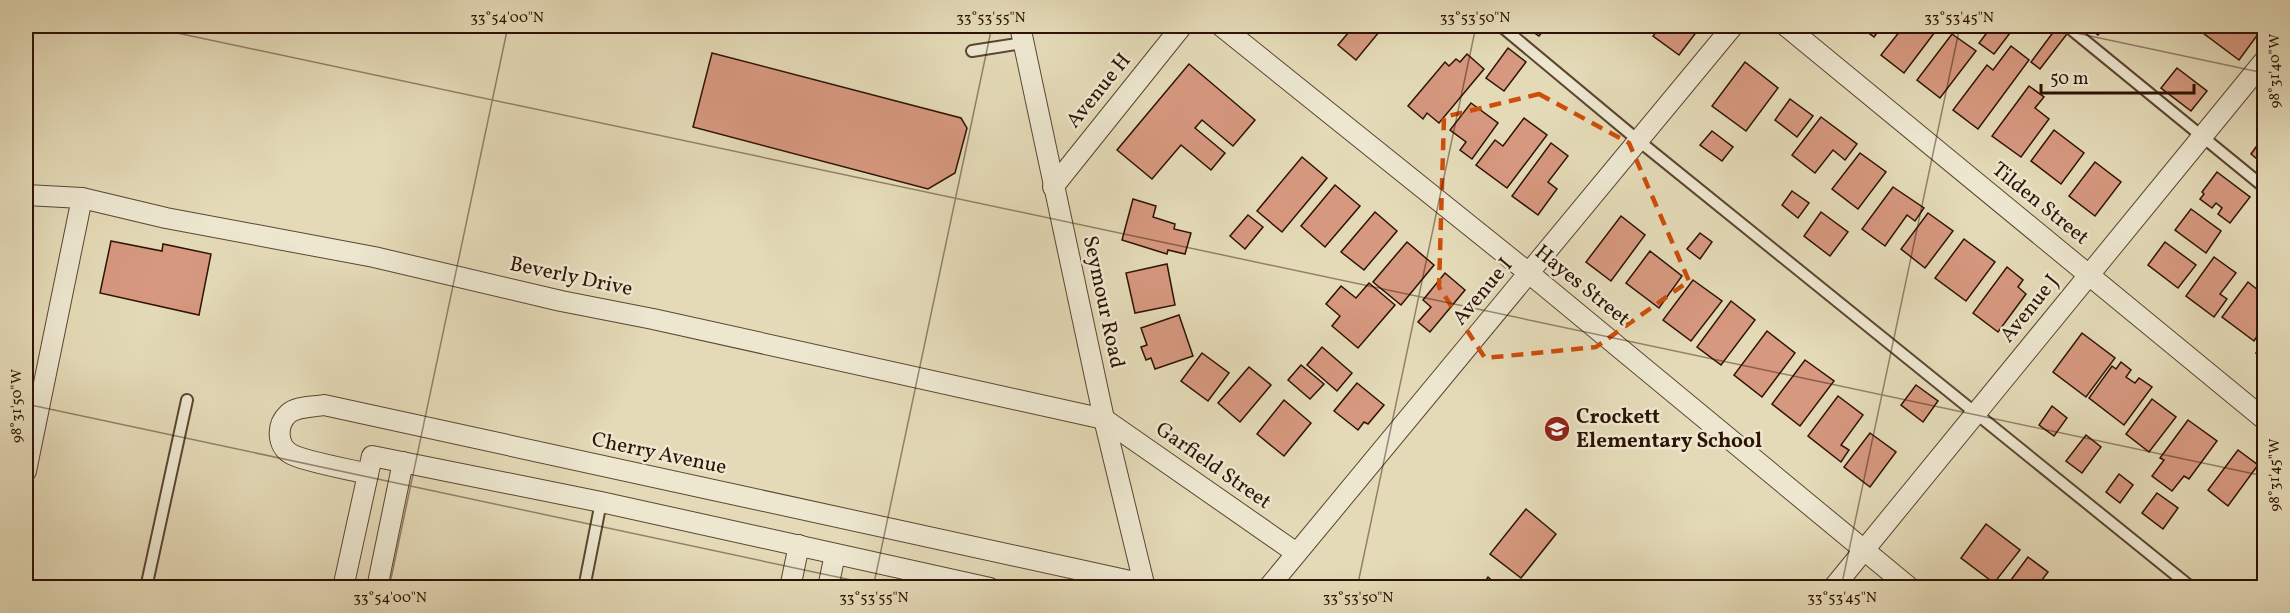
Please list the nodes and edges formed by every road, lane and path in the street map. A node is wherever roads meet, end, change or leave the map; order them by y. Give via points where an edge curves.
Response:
1 (1182, 26) edge
2 (1221, 26) edge
3 (1501, 26) edge
4 (1733, 26) edge
5 (1786, 26) edge
6 (2067, 26) edge
7 (1022, 34) edge
8 (972, 51) dead end
9 (2265, 61) edge
10 (2202, 137) junction
11 (1639, 141) junction
12 (1053, 187) junction
13 (2265, 187) edge
14 (26, 195) edge
15 (82, 198) junction
16 (1530, 274) junction
17 (2089, 275) junction
18 (187, 400) dead end
19 (1977, 412) junction
20 (1104, 419) junction
21 (2265, 419) edge
22 (403, 462) junction
23 (370, 465) junction
24 (26, 471) edge
25 (602, 502) junction
26 (799, 545) junction
27 (1864, 550) junction
28 (1295, 552) junction
29 (835, 554) junction
30 (1145, 586) edge
31 (146, 588) edge
32 (343, 588) edge
33 (377, 588) edge
34 (584, 588) edge
35 (790, 588) edge
36 (828, 588) edge
37 (990, 588) edge
38 (1268, 588) edge
39 (1833, 588) edge
40 (1910, 588) edge
41 (2192, 588) edge

1 - 12 street, Avenue H
2 - 16 street, Hayes Street
3 - 11 lane
4 - 11 street, Avenue I
5 - 17 street, Tilden Street
6 - 10 lane
7 - 8 lane
7 - 12 street, Seymour Road
9 - 10 street, Avenue J
10 - 13 lane
10 - 17 street, Avenue J
11 - 16 street, Avenue I
11 - 19 lane
12 - 20 street, Seymour Road
14 - 15 street, Beverly Drive
15 - 20 street, Beverly Drive via 165,218 374,257 561,302
15 - 24 street
16 - 27 street, Hayes Street
16 - 28 street, Avenue I
17 - 19 street, Avenue J
17 - 21 street, Tilden Street
18 - 31 lane
19 - 27 street, Avenue J
19 - 41 lane
20 - 28 street, Garfield Street
20 - 30 street, Seymour Road
22 - 23 street, Cherry Avenue
22 - 25 street, Cherry Avenue
22 - 33 street
23 - 30 street, Cherry Avenue via 291,454 281,443 279,428 288,413 324,405
23 - 32 street
25 - 26 street, Cherry Avenue
25 - 34 lane
26 - 29 street, Cherry Avenue
26 - 35 street
27 - 39 street, Avenue J
27 - 40 street, Hayes Street
28 - 38 street, Avenue I
29 - 36 street
29 - 37 street, Cherry Avenue

